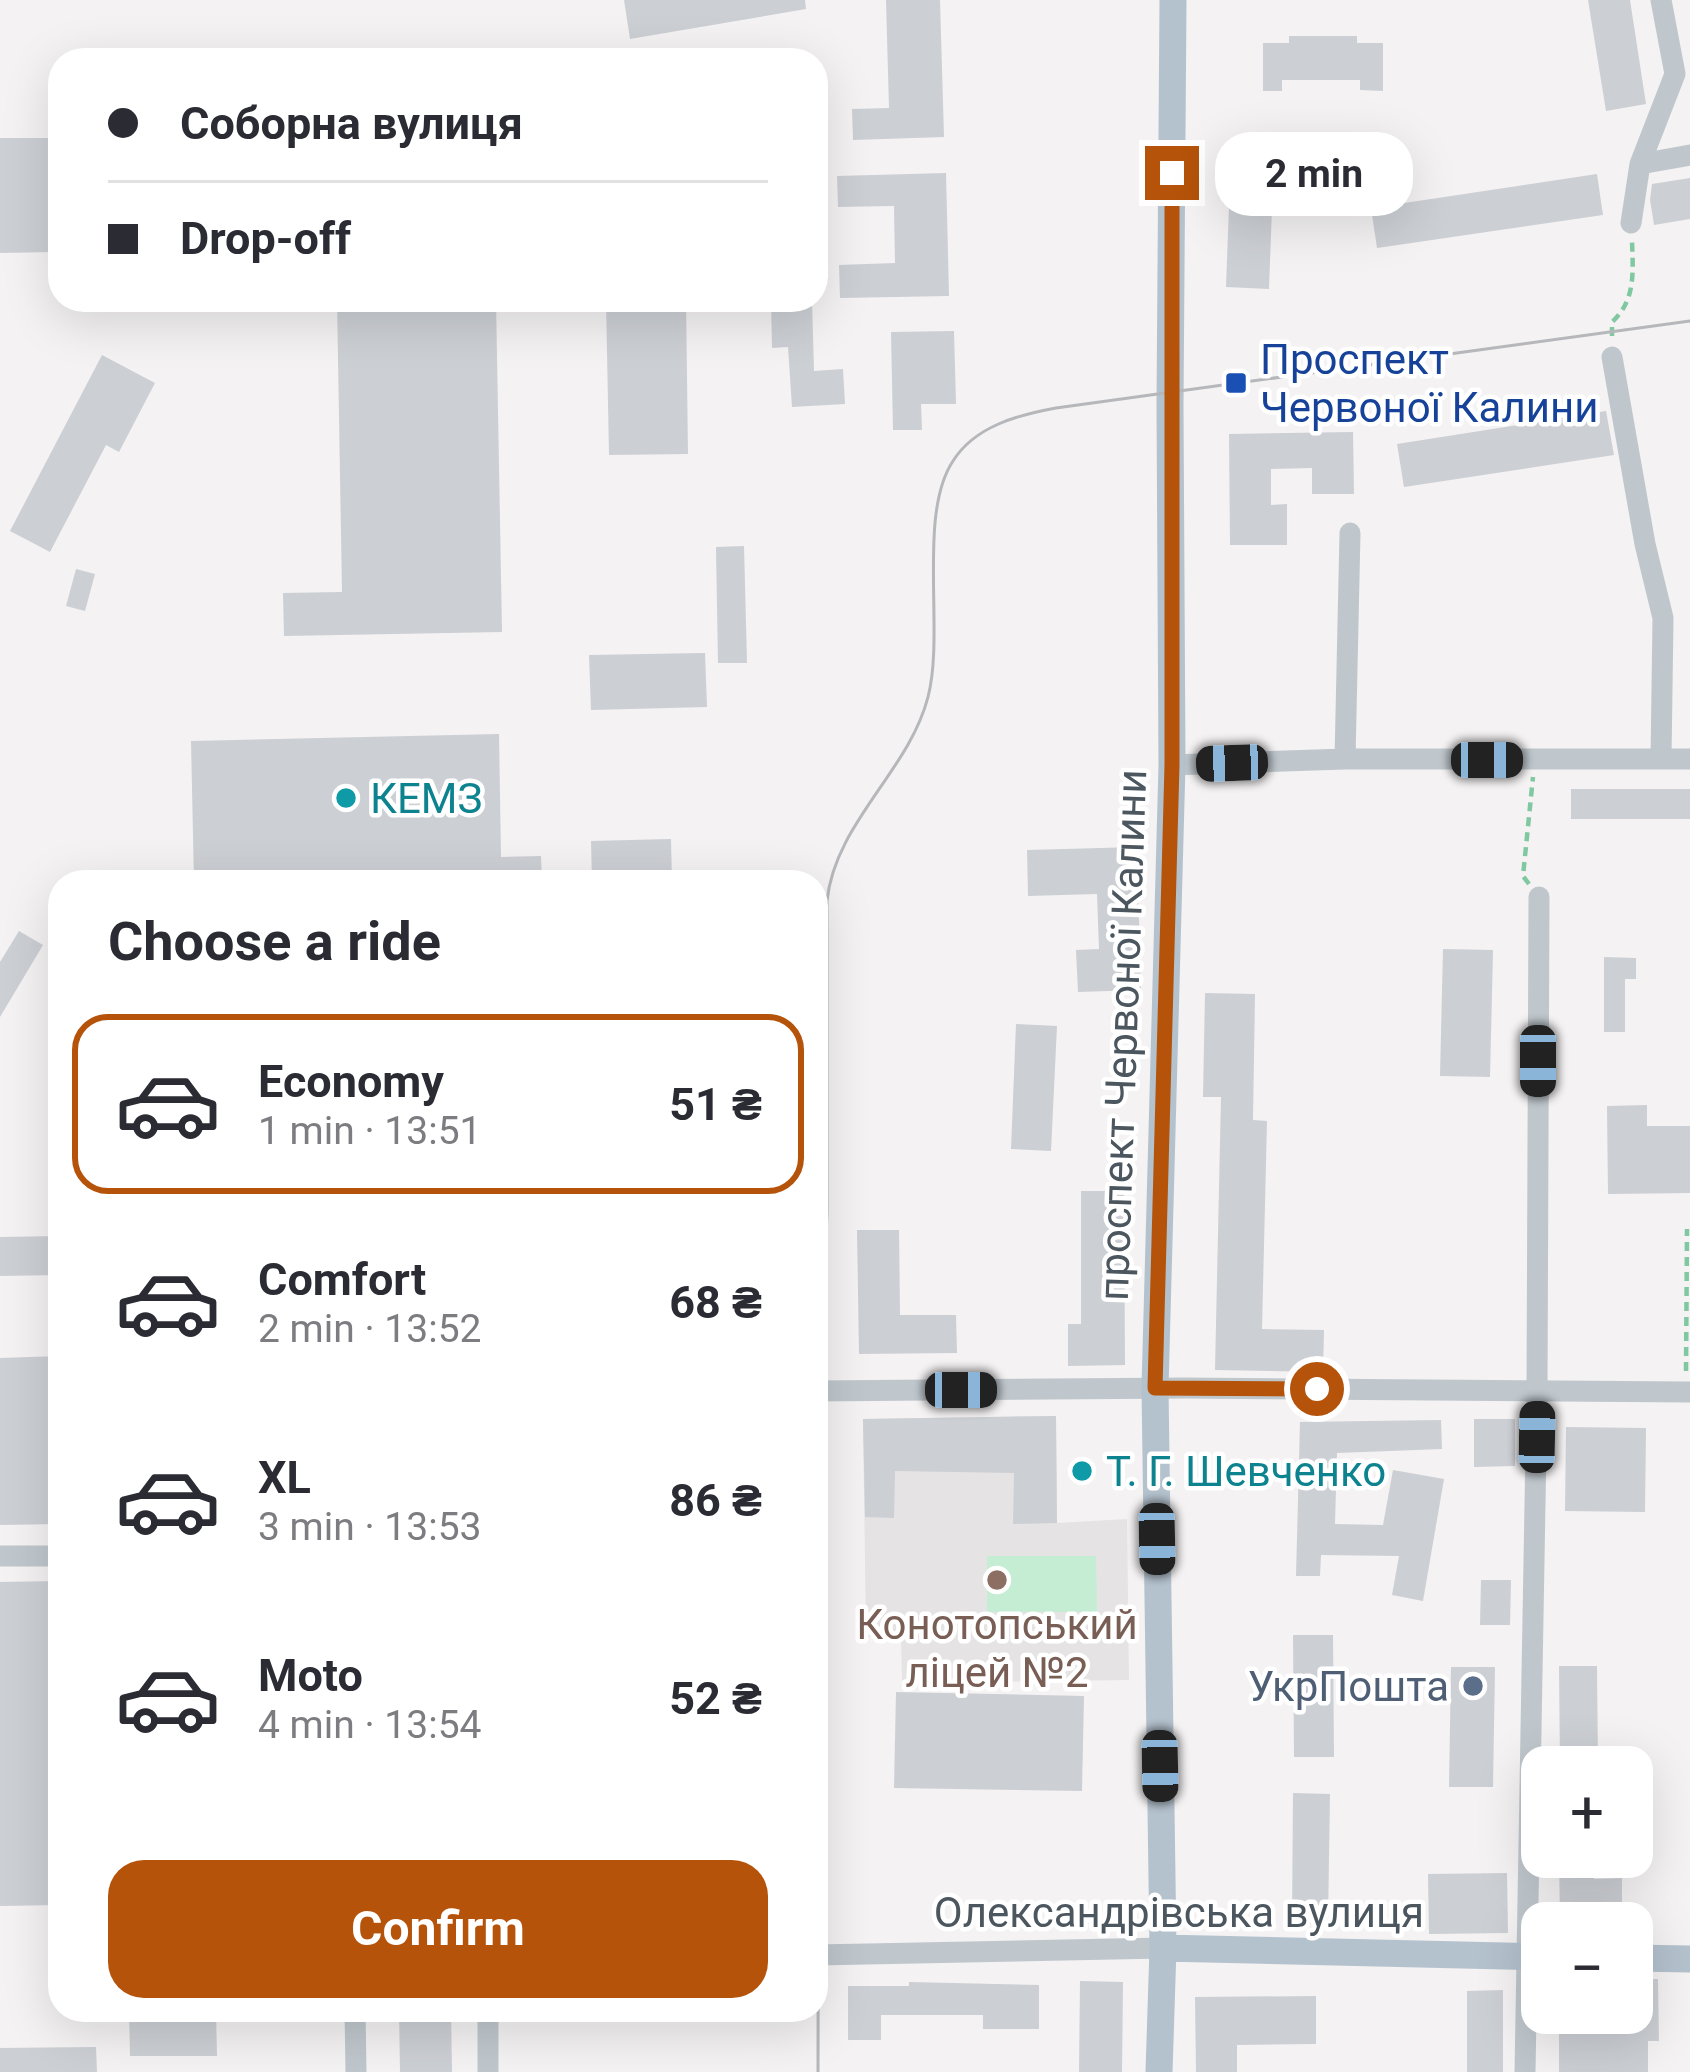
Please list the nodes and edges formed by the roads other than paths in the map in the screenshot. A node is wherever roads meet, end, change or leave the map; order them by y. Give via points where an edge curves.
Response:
1 (1173, 0) edge
2 (1661, 0) edge
3 (1690, 155) edge
4 (1640, 164) junction
5 (1631, 223) road end
6 (1612, 357) road end
7 (1350, 533) dead end
8 (1664, 629) junction
9 (1690, 629) edge
10 (1345, 759) junction
11 (1661, 759) junction
12 (1690, 759) edge
13 (1172, 765) junction
14 (1539, 897) road end
15 (1688, 1384) edge
16 (1155, 1388) junction
17 (1537, 1390) junction
18 (828, 1391) edge
19 (0, 1556) edge
20 (48, 1556) edge
21 (1535, 1902) edge
22 (1163, 1948) junction
23 (828, 1954) edge
24 (1521, 1957) edge
25 (1653, 1958) edge
26 (1690, 1959) edge
27 (356, 2022) edge
28 (488, 2022) edge
29 (1528, 2034) edge
30 (356, 2072) edge
31 (488, 2072) edge
32 (1159, 2072) edge
33 (1525, 2072) edge

1 - 13 main road, проспект Червоної Калини
2 - 4 street via 1675,74
3 - 4 street
4 - 5 street
6 - 8 street
7 - 10 street
8 - 9 street
8 - 11 street
10 - 11 street
10 - 13 street
11 - 12 street
13 - 16 main road, проспект Червоної Калини
14 - 17 street
15 - 17 street
16 - 17 street
16 - 18 street
16 - 22 main road, проспект Червоної Калини
17 - 21 street
19 - 20 street
22 - 23 street, Олександрівська вулиця
22 - 24 main road, Олександрівська вулиця
22 - 32 main road, проспект Червоної Калини
25 - 26 main road
27 - 30 street
28 - 31 street
29 - 33 street

